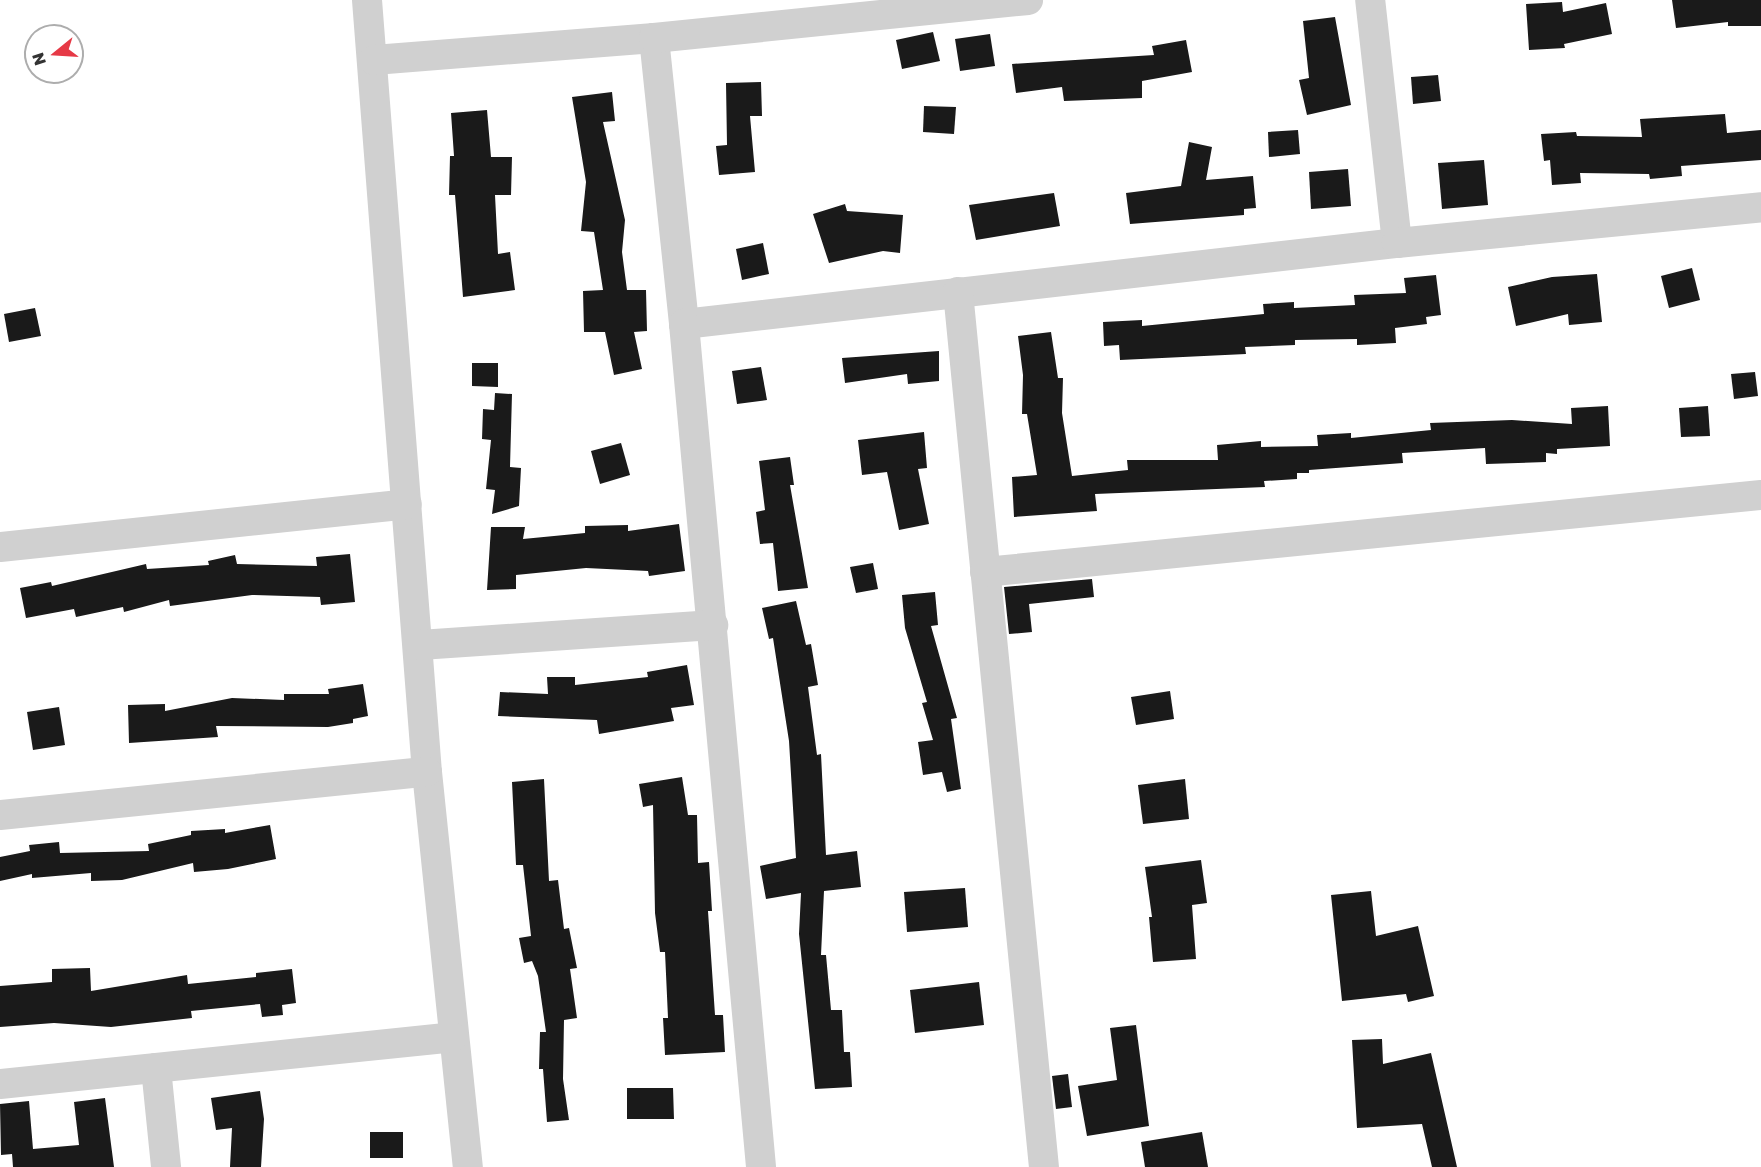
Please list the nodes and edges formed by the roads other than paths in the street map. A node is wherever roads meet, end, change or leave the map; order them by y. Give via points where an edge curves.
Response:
1 (367, 0) edge
2 (1028, 0) edge
3 (1370, 0) edge
4 (654, 38) junction
5 (374, 60) junction
6 (1761, 207) edge
7 (1396, 243) junction
8 (958, 292) junction
9 (684, 324) junction
10 (1761, 495) edge
11 (407, 504) junction
12 (0, 547) edge
13 (985, 572) junction
14 (713, 625) junction
15 (420, 645) junction
16 (427, 772) junction
17 (0, 810) edge
18 (453, 1037) junction
19 (156, 1068) junction
20 (0, 1084) edge
21 (166, 1167) edge
22 (468, 1167) edge
23 (761, 1167) edge
24 (1044, 1167) edge

1 - 5 street
2 - 4 street
3 - 7 street
4 - 5 street
4 - 9 street
5 - 11 street
6 - 7 street
7 - 8 street
8 - 9 street
8 - 13 street
9 - 14 street
10 - 13 street
11 - 12 street
11 - 15 street
13 - 24 street
14 - 15 street
14 - 23 street
15 - 16 street
16 - 17 street
16 - 18 street
18 - 19 street
18 - 22 street
19 - 20 street
19 - 21 street

